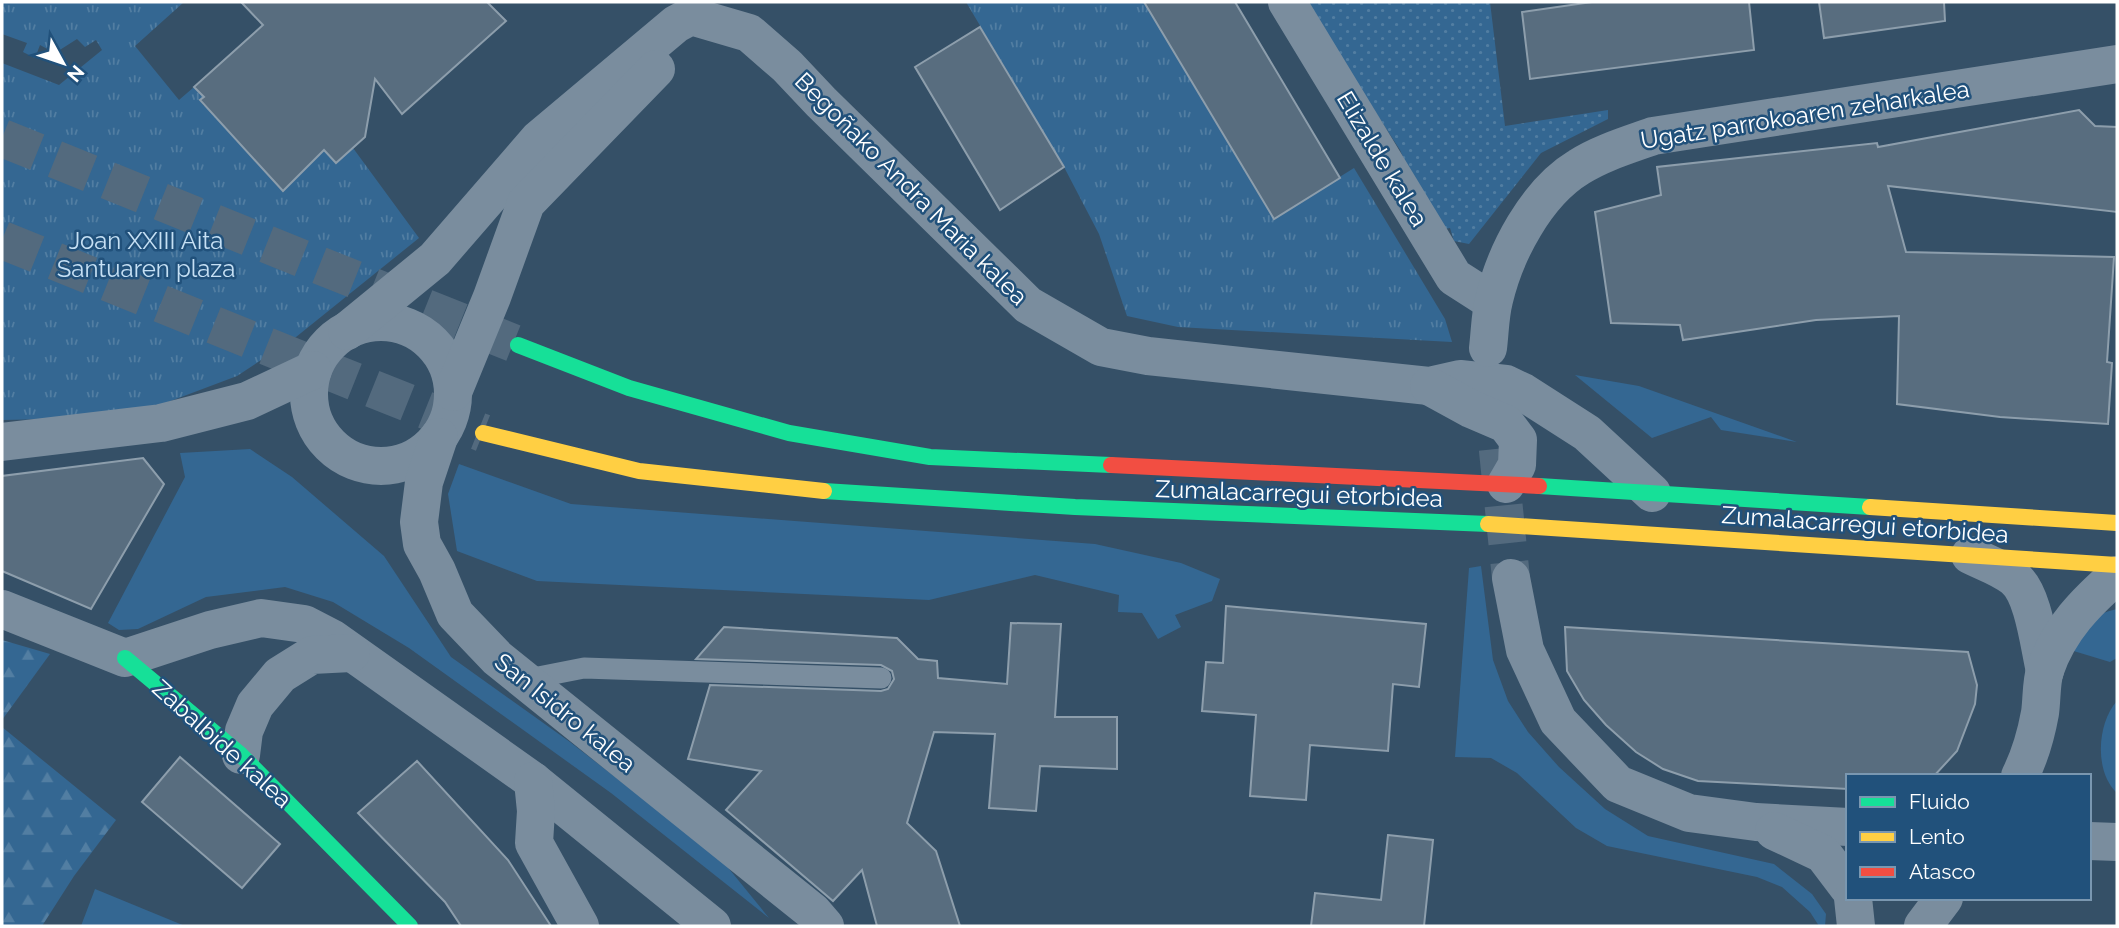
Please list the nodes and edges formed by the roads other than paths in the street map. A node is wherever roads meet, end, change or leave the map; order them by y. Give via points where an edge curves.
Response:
1 (1287, 2) edge
2 (685, 14) edge
3 (2117, 64) edge
4 (1493, 302) junction
5 (347, 331) junction
6 (518, 345) tunnel mouth
7 (1488, 348) dead end
8 (313, 370) junction
9 (1429, 386) junction
10 (453, 392) junction
11 (483, 433) tunnel mouth
12 (439, 437) junction
13 (2, 442) edge
14 (1506, 484) junction
15 (1653, 493) junction
16 (2117, 523) edge
17 (1970, 555) junction
18 (2117, 565) edge
19 (2117, 575) edge
20 (1511, 578) tunnel mouth
21 (2, 610) edge
22 (351, 653) junction
23 (125, 658) junction
24 (2045, 671) junction
25 (881, 678) dead end
26 (523, 680) junction
27 (241, 755) junction
28 (2021, 774) edge
29 (533, 780) junction
30 (1756, 822) junction
31 (1846, 827) edge
32 (2091, 841) edge
33 (2117, 842) edge
34 (1846, 884) edge
35 (1853, 900) edge
36 (1942, 900) edge
37 (410, 926) edge
38 (580, 926) edge
39 (712, 926) edge
40 (825, 926) edge
41 (1856, 926) edge
42 (1923, 926) edge

1 - 4 street, Elizalde kalea via 1454,277
2 - 5 street via 539,139 435,259
2 - 9 street, Begoñako Andra Maria kalea via 749,33 1027,305 1101,347
2 - 10 street via 659,66 526,203
3 - 4 street, Ugatz parrokoaren zeharkalea via 1653,136 1614,150 1577,167 1527,220 1504,265
4 - 7 street, Ugatz parrokoaren zeharkalea
5 - 8 street via 334,340
5 - 10 street via 370,323 394,323 417,332 436,348 449,368
6 - 14 main road, Zumalacarregui etorbidea via 629,388 789,433 930,457
8 - 12 street via 309,392 312,416 322,436 357,463 380,467 402,463 423,453
8 - 13 street via 247,401 161,423
9 - 14 street, Begoñako Andra Maria kalea via 1506,424 1518,440 1517,464
9 - 15 street, Begoñako Andra Maria kalea via 1460,379 1506,384 1523,392 1587,433
10 - 12 street via 450,416
11 - 17 main road, Zumalacarregui etorbidea via 639,471 790,488
12 - 26 street, San Isidro kalea via 424,482 419,522 422,544 455,614
14 - 15 main road, Zumalacarregui etorbidea
15 - 16 main road, Zumalacarregui etorbidea
17 - 18 main road, Zumalacarregui etorbidea
17 - 24 street via 2019,583 2030,606
19 - 24 street via 2066,626
20 - 30 street via 1525,650 1558,721 1618,784 1689,813
21 - 23 street, Zabalbide kalea
22 - 23 street via 304,624 261,618
22 - 27 street via 312,655 280,675 255,705 244,731
22 - 29 street
23 - 27 main road, Zabalbide kalea
24 - 28 street via 2040,713
25 - 26 lane via 584,667
26 - 40 street, San Isidro kalea
27 - 37 main road, Zabalbide kalea
29 - 38 street via 534,843
29 - 39 street
30 - 31 street
30 - 34 street via 1823,854
32 - 33 street
35 - 41 street
36 - 42 street

